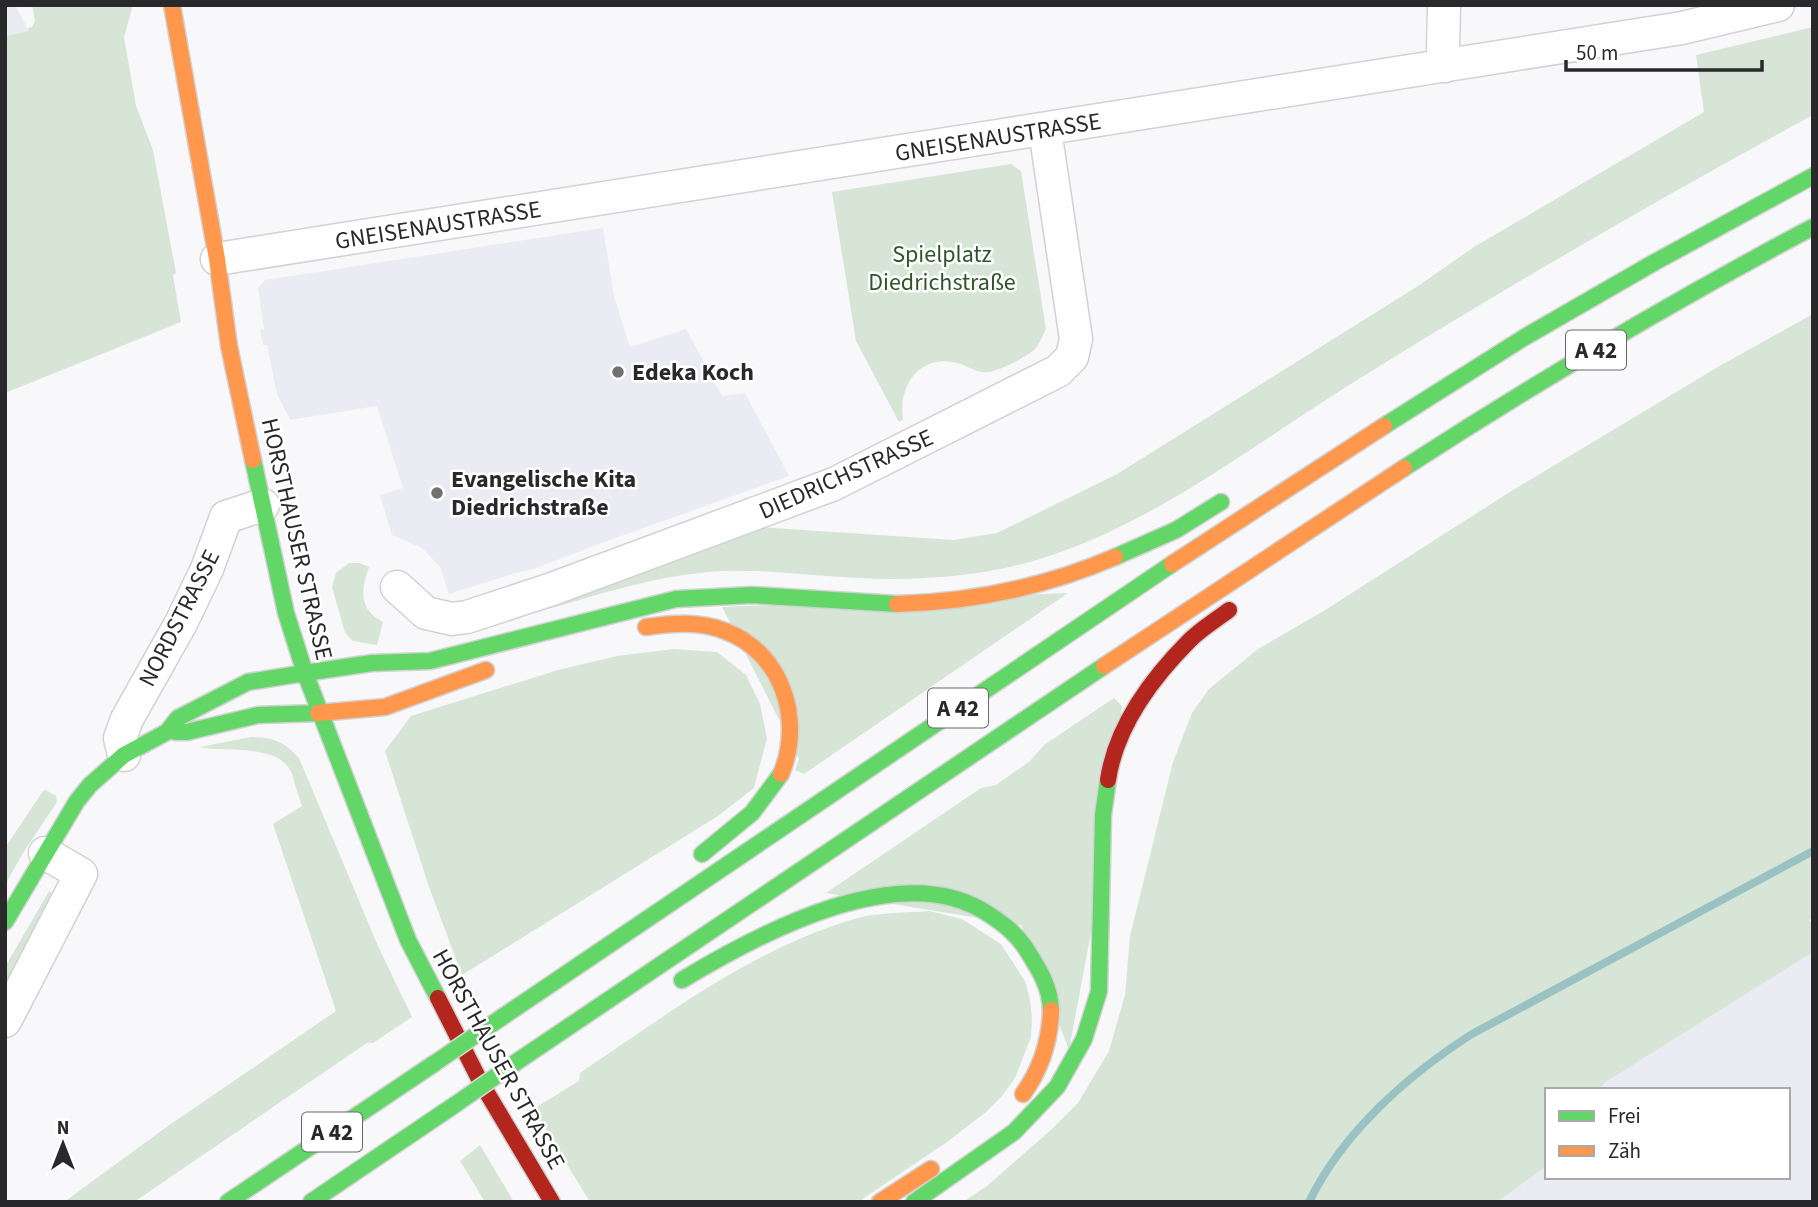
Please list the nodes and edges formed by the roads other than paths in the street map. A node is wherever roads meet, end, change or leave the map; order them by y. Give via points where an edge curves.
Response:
1 (172, 5) edge
2 (1444, 5) edge
3 (1778, 5) edge
4 (1445, 66) junction
5 (1045, 130) junction
6 (1813, 176) edge
7 (1813, 227) edge
8 (217, 260) junction
9 (1385, 425) junction
10 (1348, 431) dead end
11 (1383, 480) junction
12 (1230, 496) dead end
13 (1381, 500) dead end
14 (263, 505) junction
15 (397, 587) dead end
16 (1242, 600) dead end
17 (628, 630) dead end
18 (497, 667) dead end
19 (305, 673) junction
20 (318, 713) junction
21 (167, 732) junction
22 (124, 755) junction
23 (45, 853) junction
24 (691, 861) dead end
25 (5, 922) edge
26 (550, 964) dead end
27 (665, 991) dead end
28 (535, 994) junction
29 (5, 1021) edge
30 (562, 1049) dead end
31 (536, 1050) junction
32 (1016, 1103) dead end
33 (941, 1162) dead end
34 (228, 1202) edge
35 (311, 1202) edge
36 (552, 1202) edge
37 (880, 1202) edge
38 (914, 1202) edge

1 - 8 main road, HORSTHAUSER STRASSE
2 - 4 street
3 - 4 street, GNEISENAUSTRASSE via 1682,28
4 - 5 street, GNEISENAUSTRASSE
5 - 8 street, GNEISENAUSTRASSE
5 - 15 street, DIEDRICHSTRASSE via 1076,339 1072,357 1058,371 834,484 467,617 426,613
6 - 9 main road, A 42 via 1525,337
7 - 11 main road, A 42 via 1672,304
8 - 14 main road, HORSTHAUSER STRASSE via 229,346
9 - 10 main road
9 - 28 main road, A 42
11 - 13 main road
11 - 31 main road, A 42
12 - 19 main road, NORDSTRASSE via 1176,530 1111,559 1051,582 1001,594 938,603 878,604 752,595 676,599 430,661 372,663
14 - 19 main road, HORSTHAUSER STRASSE via 286,613
14 - 22 street, NORDSTRASSE via 226,517 181,623 127,719 120,738
16 - 38 main road via 1191,639 1143,695 1112,755 1103,815 1099,991 1084,1039 1057,1087 1014,1132
17 - 24 main road via 672,622 704,624 737,635 760,652 786,694 790,742 780,773 751,814
18 - 20 main road, NORDSTRASSE via 385,707
19 - 20 main road, HORSTHAUSER STRASSE
19 - 21 main road, NORDSTRASSE via 248,682 178,718
20 - 21 main road, NORDSTRASSE via 258,715 187,732
20 - 36 main road, HORSTHAUSER STRASSE via 408,940 480,1081
21 - 22 main road, NORDSTRASSE
22 - 23 main road, NORDSTRASSE via 77,801
23 - 25 main road, NORDSTRASSE
23 - 29 street via 80,874
26 - 28 main road
27 - 32 main road via 721,955 811,915 869,897 913,892 950,895 987,909 1018,933 1048,985 1047,1051 1033,1083
28 - 34 main road, A 42, bridge
30 - 31 main road
31 - 35 main road, A 42, bridge
33 - 37 main road

